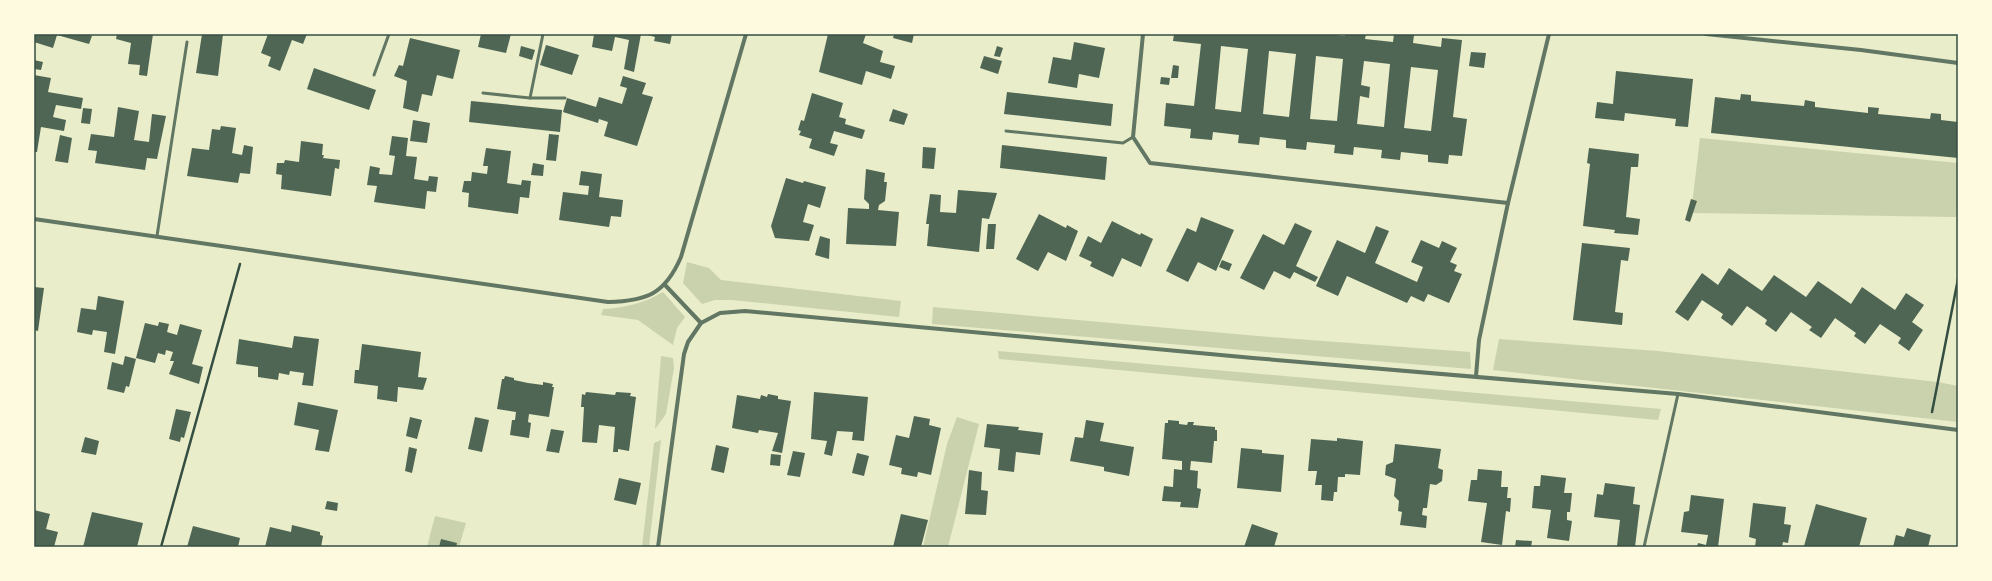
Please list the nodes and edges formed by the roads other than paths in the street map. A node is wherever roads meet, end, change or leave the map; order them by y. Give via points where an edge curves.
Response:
1 (389, 34) edge
2 (543, 34) edge
3 (746, 34) edge
4 (1144, 34) edge
5 (1549, 34) edge
6 (1706, 34) edge
7 (187, 42) dead end
8 (1958, 62) edge
9 (374, 75) dead end
10 (483, 93) dead end
11 (530, 98) junction
12 (565, 98) dead end
13 (1006, 131) dead end
14 (1133, 137) junction
15 (1508, 203) junction
16 (34, 219) edge
17 (157, 236) junction
18 (666, 285) junction
19 (701, 323) junction
20 (1476, 376) junction
21 (1678, 394) junction
22 (1958, 430) edge
23 (658, 547) edge
24 (1644, 547) edge

1 - 9 lane
2 - 11 lane
3 - 18 street via 685,246 677,268
4 - 14 street
5 - 15 street
6 - 8 street
7 - 17 lane
10 - 11 lane
11 - 12 lane
13 - 14 lane via 1124,143
14 - 15 street via 1150,163
15 - 20 street via 1479,340
16 - 17 street
17 - 18 street via 608,302 643,298
18 - 19 street
19 - 20 street via 720,313 745,311
19 - 23 street via 688,342 684,354
20 - 21 street
21 - 22 street
21 - 24 lane

